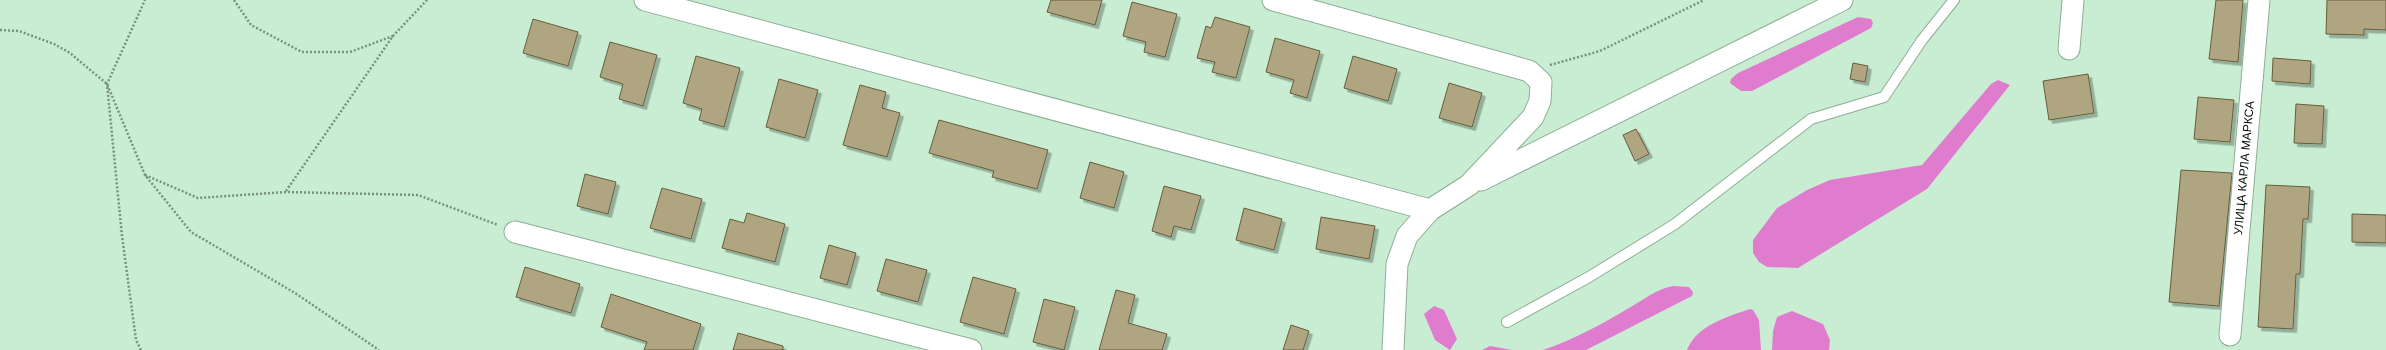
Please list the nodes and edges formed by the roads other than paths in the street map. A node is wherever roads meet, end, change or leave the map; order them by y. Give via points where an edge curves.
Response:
1 (645, 0) edge
2 (1842, 0) edge
3 (1954, 0) edge
4 (2073, 0) edge
5 (2259, 0) edge
6 (1285, 2) edge
7 (2069, 49) dead end
8 (1469, 185) junction
9 (1430, 210) junction
10 (515, 232) road end
11 (1507, 322) dead end
12 (2230, 335) dead end
13 (971, 350) edge
14 (1393, 350) edge

1 - 9 street
2 - 8 street
3 - 11 lane via 1922,40 1884,97 1812,119 1675,224 1589,277
4 - 7 street
5 - 12 street, УЛИЦА КАРЛА МАРКСА
6 - 8 street via 1529,71 1541,82 1540,101 1533,117
8 - 9 street
9 - 14 street via 1406,236 1397,264
10 - 13 street

